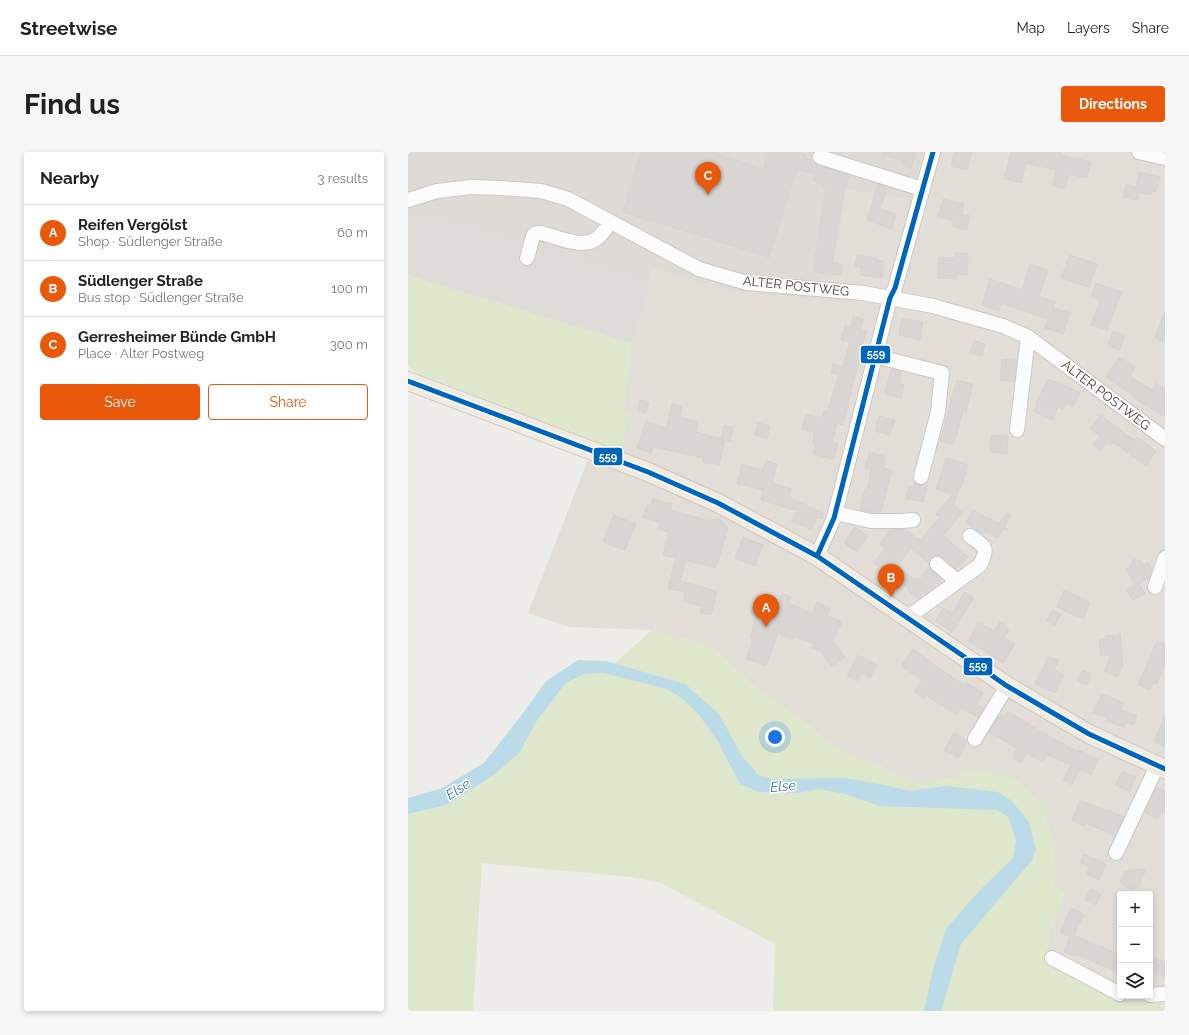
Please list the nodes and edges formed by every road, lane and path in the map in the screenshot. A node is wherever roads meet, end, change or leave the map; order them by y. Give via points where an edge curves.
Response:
1 (933, 152) edge
2 (1139, 152) edge
3 (820, 156) dead end
4 (1165, 158) edge
5 (922, 189) junction
6 (408, 200) edge
7 (611, 222) junction
8 (526, 258) dead end
9 (890, 298) junction
10 (1028, 337) junction
11 (875, 356) junction
12 (410, 381) edge
13 (1017, 430) dead end
14 (1165, 440) edge
15 (921, 476) dead end
16 (835, 512) junction
17 (913, 520) dead end
18 (970, 536) dead end
19 (817, 556) junction
20 (1165, 558) edge
21 (936, 564) dead end
22 (957, 581) junction
23 (1155, 587) dead end
24 (907, 618) junction
25 (1007, 686) junction
26 (975, 739) dead end
27 (1161, 767) edge
28 (1116, 853) dead end
29 (1052, 958) dead end
30 (1117, 992) edge
31 (1165, 994) edge
32 (1153, 995) edge

1 - 5 street
2 - 4 street
3 - 5 street
5 - 9 street
6 - 7 street, ALTER POSTWEG via 437,191 471,187 541,191 568,199
7 - 8 street via 589,243 580,244 536,233
7 - 9 street, ALTER POSTWEG via 699,269 747,283 862,293
9 - 10 street, ALTER POSTWEG via 933,306 1003,326
9 - 11 street
10 - 13 street
10 - 14 street, ALTER POSTWEG
11 - 15 street via 942,373 938,412
11 - 16 street
12 - 19 main road via 648,472 718,503
16 - 17 street via 871,521
16 - 19 street
18 - 22 street via 985,549 985,554 980,565
19 - 24 main road
20 - 23 street
21 - 22 street
22 - 24 street
24 - 25 main road
25 - 26 street
25 - 27 main road via 1089,734
27 - 28 street
29 - 30 street
31 - 32 street

